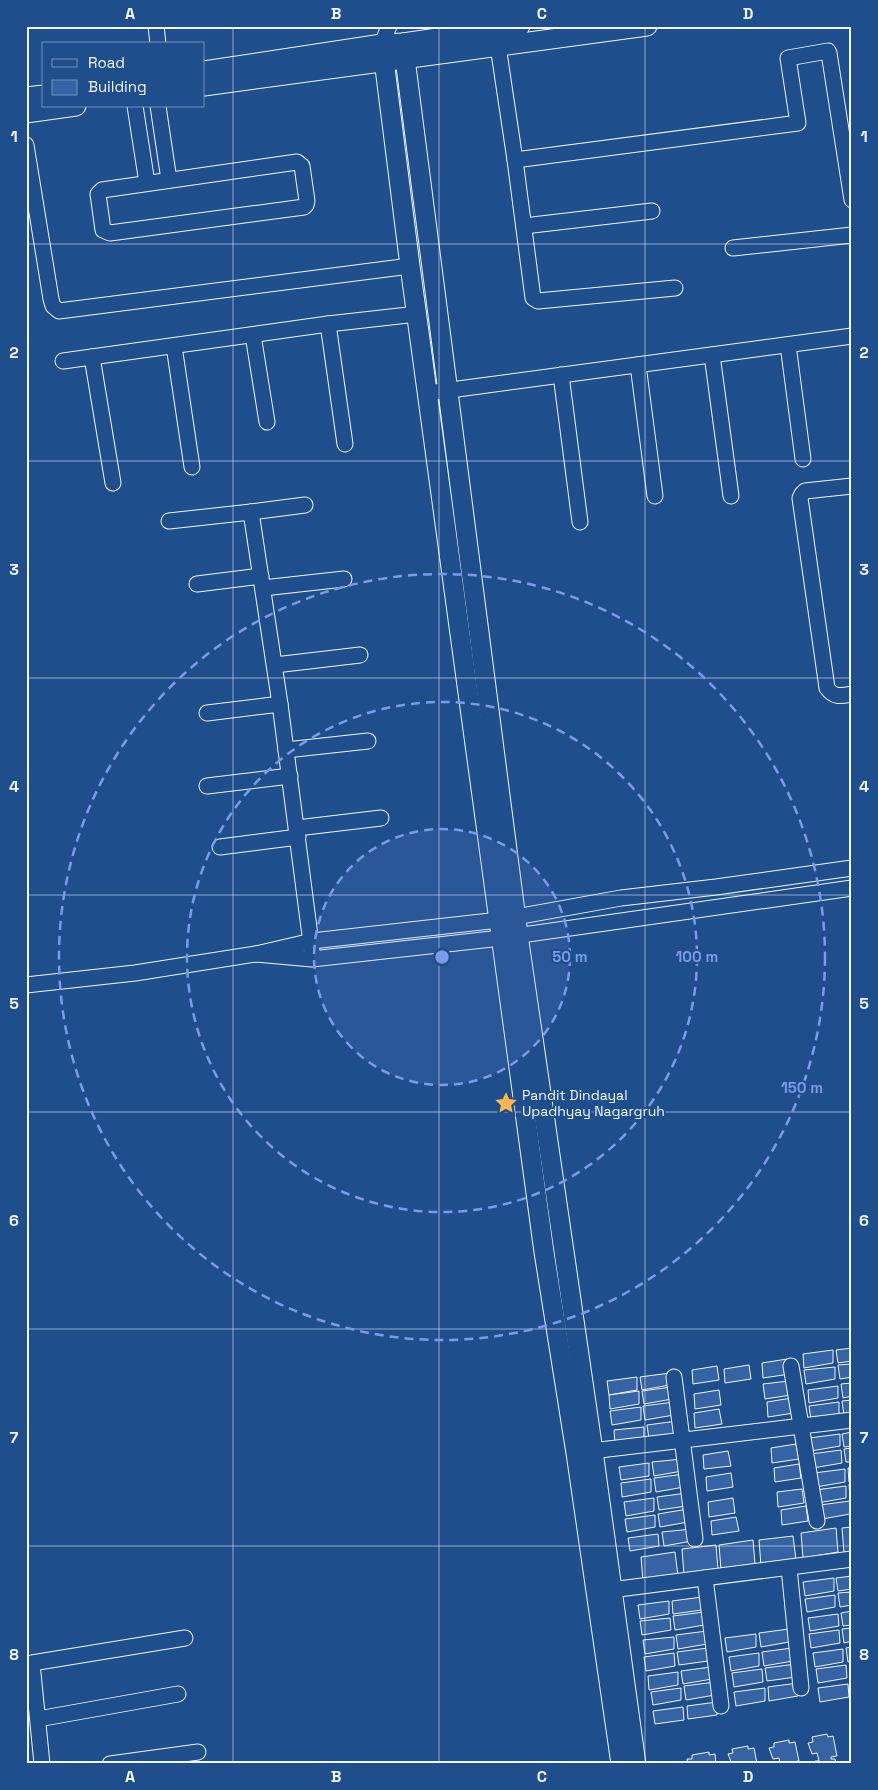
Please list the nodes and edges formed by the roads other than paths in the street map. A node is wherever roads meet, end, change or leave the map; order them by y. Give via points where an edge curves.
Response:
1 (156, 26) edge
2 (389, 26) edge
3 (520, 26) edge
4 (647, 26) edge
5 (158, 42) edge
6 (401, 42) edge
7 (498, 46) junction
8 (383, 53) junction
9 (205, 71) edge
10 (205, 86) edge
11 (42, 95) edge
12 (26, 97) edge
13 (64, 108) edge
14 (135, 108) edge
15 (158, 108) edge
16 (26, 114) edge
17 (26, 145) edge
18 (515, 160) junction
19 (170, 180) junction
20 (147, 183) junction
21 (852, 200) edge
22 (652, 211) dead end
23 (524, 226) junction
24 (852, 235) edge
25 (733, 248) dead end
26 (410, 266) junction
27 (675, 288) dead end
28 (417, 314) junction
29 (328, 324) junction
30 (253, 335) junction
31 (852, 336) edge
32 (788, 345) junction
33 (174, 346) junction
34 (712, 355) junction
35 (92, 357) junction
36 (63, 361) dead end
37 (638, 365) junction
38 (561, 375) junction
39 (448, 390) junction
40 (428, 393) junction
41 (267, 422) dead end
42 (345, 444) dead end
43 (803, 459) dead end
44 (192, 467) dead end
45 (112, 483) dead end
46 (852, 486) edge
47 (655, 496) dead end
48 (731, 496) dead end
49 (305, 505) dead end
50 (251, 512) junction
51 (169, 521) dead end
52 (580, 522) dead end
53 (344, 579) dead end
54 (262, 582) junction
55 (197, 584) dead end
56 (360, 654) dead end
57 (275, 665) junction
58 (852, 694) edge
59 (280, 704) junction
60 (206, 713) dead end
61 (368, 741) dead end
62 (286, 750) junction
63 (290, 776) junction
64 (207, 786) dead end
65 (381, 818) dead end
66 (297, 833) junction
67 (220, 847) dead end
68 (852, 868) edge
69 (852, 888) edge
70 (508, 928) junction
71 (312, 941) junction
72 (256, 954) junction
73 (312, 960) junction
74 (26, 984) edge
75 (791, 1366) dead end
76 (674, 1377) dead end
77 (852, 1420) edge
78 (800, 1426) junction
79 (682, 1440) junction
80 (585, 1452) junction
81 (816, 1521) dead end
82 (695, 1539) dead end
83 (852, 1559) edge
84 (789, 1568) junction
85 (705, 1578) junction
86 (604, 1591) junction
87 (185, 1638) dead end
88 (800, 1688) dead end
89 (178, 1694) dead end
90 (721, 1706) dead end
91 (34, 1728) edge
92 (198, 1752) dead end
93 (42, 1764) edge
94 (110, 1764) edge
95 (621, 1764) edge
96 (636, 1764) edge

1 - 5 street
2 - 8 street
3 - 6 street
4 - 7 street
6 - 7 street
6 - 8 street
6 - 39 street
7 - 18 street
8 - 9 street
8 - 10 street
8 - 26 street
11 - 12 street
13 - 16 street
14 - 20 street
15 - 19 street
17 - 26 street via 51,299 59,311
18 - 21 street via 798,123 787,59 789,56 828,51
18 - 23 street
19 - 20 street
19 - 20 street via 297,162 302,166 306,205 110,233 102,230 100,191
22 - 23 street
23 - 27 street via 535,300
24 - 25 street
26 - 28 street
28 - 29 street
28 - 40 street
29 - 30 street
29 - 42 street
30 - 33 street
30 - 41 street
31 - 32 street
32 - 34 street
32 - 43 street
33 - 35 street
33 - 44 street
34 - 37 street
34 - 48 street
35 - 36 street
35 - 45 street
37 - 38 street
37 - 47 street
38 - 39 street
38 - 52 street
39 - 40 street
39 - 70 street
40 - 70 street
46 - 58 street via 806,491 800,498 826,688 837,697
49 - 50 street
50 - 51 street
50 - 54 street
53 - 54 street
54 - 55 street
54 - 57 street
56 - 57 street
57 - 59 street
59 - 60 street
59 - 62 street
61 - 62 street
62 - 63 street
63 - 64 street
63 - 66 street
65 - 66 street
66 - 67 street
66 - 71 street
68 - 70 street via 621,898
69 - 70 street
70 - 71 street
70 - 73 street
70 - 80 street via 544,1252
71 - 72 street
71 - 73 street
72 - 73 street
72 - 74 street via 135,973
75 - 78 street
76 - 79 street
77 - 78 street
78 - 79 street
78 - 81 street
79 - 80 street
79 - 82 street
80 - 86 street
83 - 84 street
84 - 85 street
84 - 88 street
85 - 86 street
85 - 90 street
86 - 95 street
86 - 96 street
87 - 91 street via 32,1663
89 - 91 street
91 - 93 street
92 - 94 street

